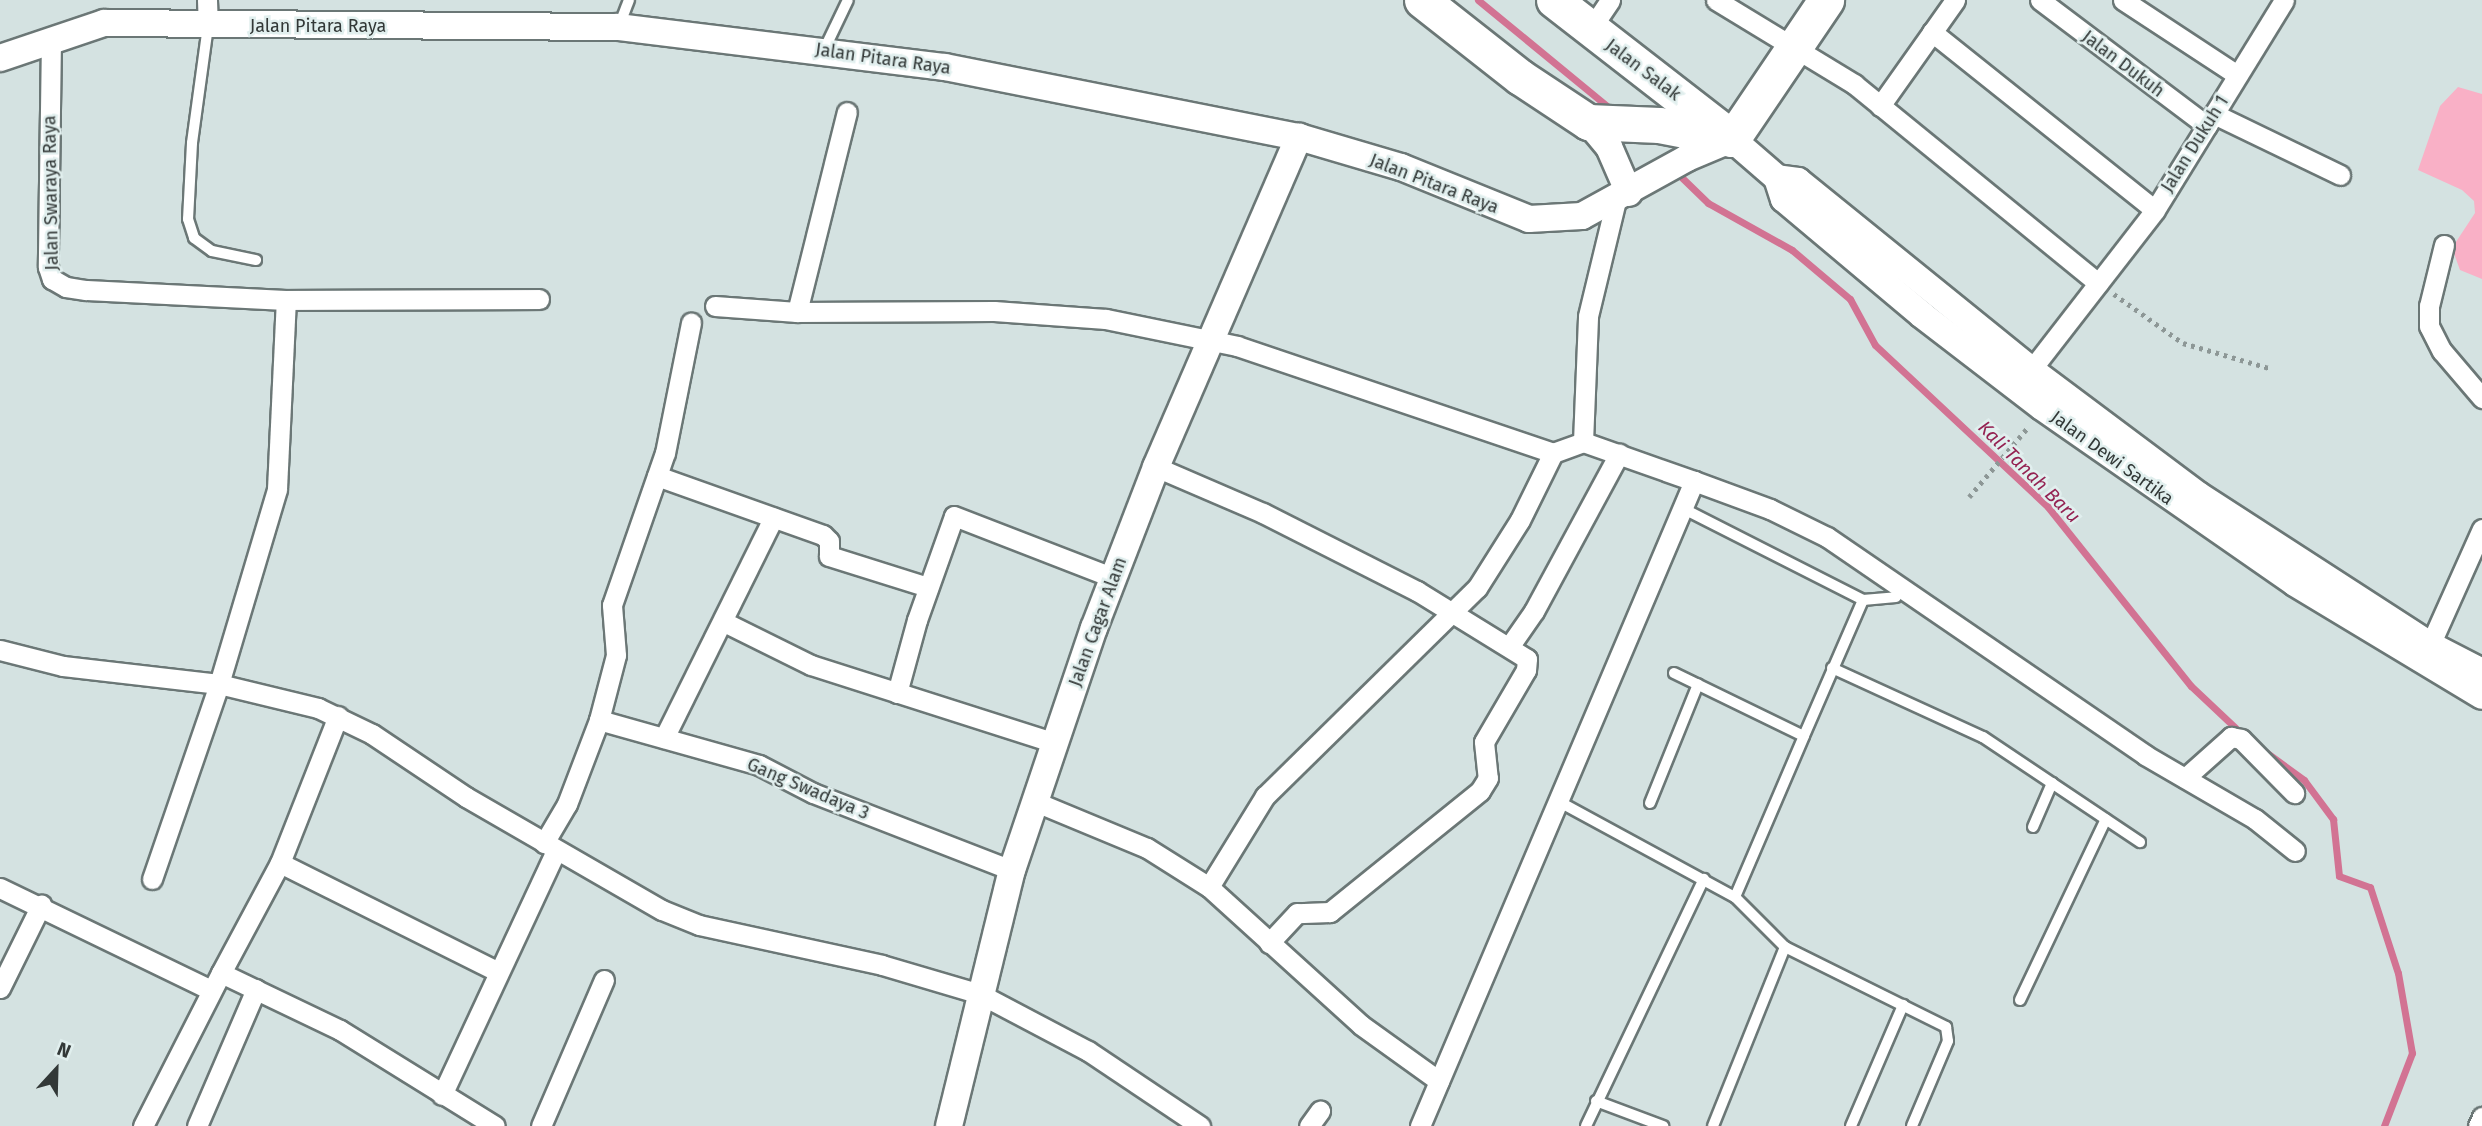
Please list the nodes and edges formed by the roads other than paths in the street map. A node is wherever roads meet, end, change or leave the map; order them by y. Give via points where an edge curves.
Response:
1 (629, 0) edge
2 (848, 0) edge
3 (1422, 0) edge
4 (1555, 0) edge
5 (1610, 0) edge
6 (1716, 0) edge
7 (1826, 0) edge
8 (1955, 0) edge
9 (2039, 0) edge
10 (2123, 0) edge
11 (2284, 0) edge
12 (207, 13) edge
13 (618, 27) junction
14 (1591, 30) junction
15 (1932, 32) junction
16 (51, 38) junction
17 (1796, 49) junction
18 (823, 51) junction
19 (0, 58) edge
20 (2237, 75) junction
21 (1880, 106) junction
22 (847, 112) dead end
23 (2211, 120) junction
24 (1588, 122) junction
25 (1299, 137) junction
26 (1732, 139) junction
27 (2340, 175) dead end
28 (1777, 178) junction
29 (1622, 196) junction
30 (2155, 210) junction
31 (2444, 245) dead end
32 (256, 260) dead end
33 (2098, 283) junction
34 (539, 299) dead end
35 (286, 300) junction
36 (715, 306) dead end
37 (797, 312) junction
38 (691, 323) dead end
39 (1209, 342) junction
40 (2031, 370) junction
41 (2482, 398) edge
42 (1583, 442) junction
43 (1553, 453) junction
44 (1619, 454) junction
45 (1156, 467) junction
46 (657, 476) junction
47 (1693, 481) junction
48 (1682, 508) junction
49 (773, 518) junction
50 (2482, 529) edge
51 (1114, 578) junction
52 (928, 587) junction
53 (1896, 597) dead end
54 (1863, 600) junction
55 (1454, 614) junction
56 (724, 622) junction
57 (1510, 647) junction
58 (0, 650) edge
59 (2425, 653) junction
60 (1832, 668) junction
61 (2482, 672) edge
62 (1674, 673) dead end
63 (219, 684) junction
64 (1698, 684) junction
65 (898, 693) junction
66 (2482, 696) edge
67 (338, 716) junction
68 (599, 720) junction
69 (1804, 736) junction
70 (664, 738) junction
71 (1055, 743) junction
72 (2185, 778) junction
73 (2052, 783) junction
74 (2294, 793) dead end
75 (1556, 800) junction
76 (1036, 802) junction
77 (1650, 803) dead end
78 (2106, 819) junction
79 (2033, 827) dead end
80 (2140, 842) dead end
81 (550, 847) junction
82 (2295, 851) dead end
83 (280, 863) junction
84 (1012, 870) junction
85 (152, 879) dead end
86 (1704, 879) junction
87 (1209, 887) junction
88 (0, 888) edge
89 (1735, 897) junction
90 (41, 905) junction
91 (1269, 943) junction
92 (1785, 947) junction
93 (497, 971) junction
94 (221, 973) junction
95 (604, 980) dead end
96 (0, 988) edge
97 (256, 989) junction
98 (211, 990) junction
99 (980, 994) junction
100 (2020, 1000) dead end
101 (1903, 1005) junction
102 (1439, 1081) junction
103 (442, 1095) junction
104 (1596, 1101) junction
105 (2482, 1117) edge
106 (143, 1126) edge
107 (197, 1126) edge
108 (495, 1126) edge
109 (541, 1126) edge
110 (949, 1126) edge
111 (1200, 1126) edge
112 (1420, 1126) edge
113 (1586, 1126) edge
114 (1663, 1126) edge
115 (1713, 1126) edge
116 (1852, 1126) edge
117 (1912, 1126) edge
118 (2478, 1126) edge

1 - 13 lane
2 - 18 lane
3 - 24 highway via 1520,77
4 - 14 highway, Jalan Salak
5 - 14 street
6 - 17 street
7 - 17 highway
8 - 15 street
9 - 23 street, Jalan Dukuh
10 - 20 street
11 - 20 street, Jalan Dukuh 1
12 - 13 main road, Jalan Pitara Raya
12 - 16 main road, Jalan Pitara Raya via 104,23
12 - 32 lane via 188,219 194,238 212,251
13 - 18 main road, Jalan Pitara Raya
14 - 26 highway, Jalan Salak
15 - 21 street
15 - 30 street
16 - 19 main road, Jalan Pitara Raya
16 - 35 street, Jalan Swaraya Raya via 48,267 52,279 86,290
17 - 21 street via 1834,70
17 - 26 highway
18 - 25 main road, Jalan Pitara Raya via 958,69
20 - 23 street, Jalan Dukuh 1
21 - 33 street
22 - 37 street
23 - 27 street, Jalan Dukuh
23 - 30 street, Jalan Dukuh 1
24 - 26 highway via 1659,125
24 - 29 main road via 1609,147
25 - 29 main road, Jalan Pitara Raya via 1401,167 1529,219 1582,216
25 - 39 main road, Jalan Cagar Alam
26 - 28 main road, Jalan Dewi Sartika
26 - 29 main road, Jalan Pitara Raya via 1687,158
28 - 40 main road, Jalan Dewi Sartika via 1798,181
28 - 59 main road, Jalan Dewi Sartika via 1784,199 1922,316 2042,407 2283,576
29 - 42 street via 1588,316
30 - 33 street, Jalan Dukuh 1
31 - 41 street via 2429,306 2429,326 2442,351
33 - 40 street, Jalan Dukuh 1
34 - 35 street
35 - 63 street via 277,489
36 - 37 street
37 - 39 street via 1046,314 1106,319
38 - 46 street
39 - 43 street via 1237,346
39 - 45 main road, Jalan Cagar Alam
40 - 59 main road, Jalan Dewi Sartika via 2198,495
42 - 43 street
42 - 44 street
43 - 55 street via 1496,561
44 - 47 street
44 - 57 street
45 - 51 main road, Jalan Cagar Alam
45 - 55 street via 1263,513
46 - 49 street
46 - 68 street via 612,605 616,655
47 - 48 street
47 - 72 street via 1770,509 1827,537
48 - 54 lane
48 - 75 street
49 - 52 street via 827,537 829,556
49 - 56 street
50 - 59 street
51 - 52 street via 958,515 950,523
51 - 71 main road, Jalan Cagar Alam
52 - 65 street
53 - 54 lane
54 - 60 lane
55 - 57 street
55 - 87 street via 1265,796
56 - 65 street via 811,665
56 - 70 street
57 - 91 street via 1528,664 1484,742 1488,778 1480,792 1330,912 1297,913
58 - 63 street via 63,666
59 - 61 main road, Jalan Dewi Sartika
59 - 66 main road, Jalan Dewi Sartika
60 - 69 lane
60 - 73 lane via 1983,737
62 - 64 lane
63 - 67 street via 280,696
63 - 85 street
64 - 69 lane
64 - 77 lane
65 - 71 street
67 - 81 street
67 - 83 street
68 - 70 street, Gang Swadaya 3
68 - 81 street
69 - 89 lane
70 - 84 street, Gang Swadaya 3 via 759,765 813,793
71 - 76 main road, Jalan Cagar Alam
72 - 74 street via 2231,737 2241,739
72 - 82 street via 2255,819
73 - 78 lane
73 - 79 lane
75 - 86 lane
75 - 102 street
76 - 84 main road, Jalan Cagar Alam
76 - 87 street via 1147,848
78 - 80 lane
78 - 100 lane
81 - 93 street
81 - 99 street via 662,910 699,925 882,965
83 - 93 street
83 - 94 street
84 - 99 main road, Jalan Cagar Alam
86 - 89 lane
86 - 104 lane
87 - 91 street
88 - 90 street
89 - 92 lane
90 - 96 street
90 - 98 street
91 - 102 street via 1361,1025
92 - 101 lane
92 - 115 lane
93 - 103 street
94 - 97 street
94 - 98 street
95 - 109 street
97 - 103 street via 340,1030
97 - 107 street
98 - 106 street
99 - 110 main road, Jalan Cagar Alam
99 - 111 street via 1088,1051
101 - 116 lane
101 - 117 lane via 1942,1024 1949,1037
102 - 112 street
103 - 108 street
104 - 113 lane
104 - 114 lane
105 - 118 street

